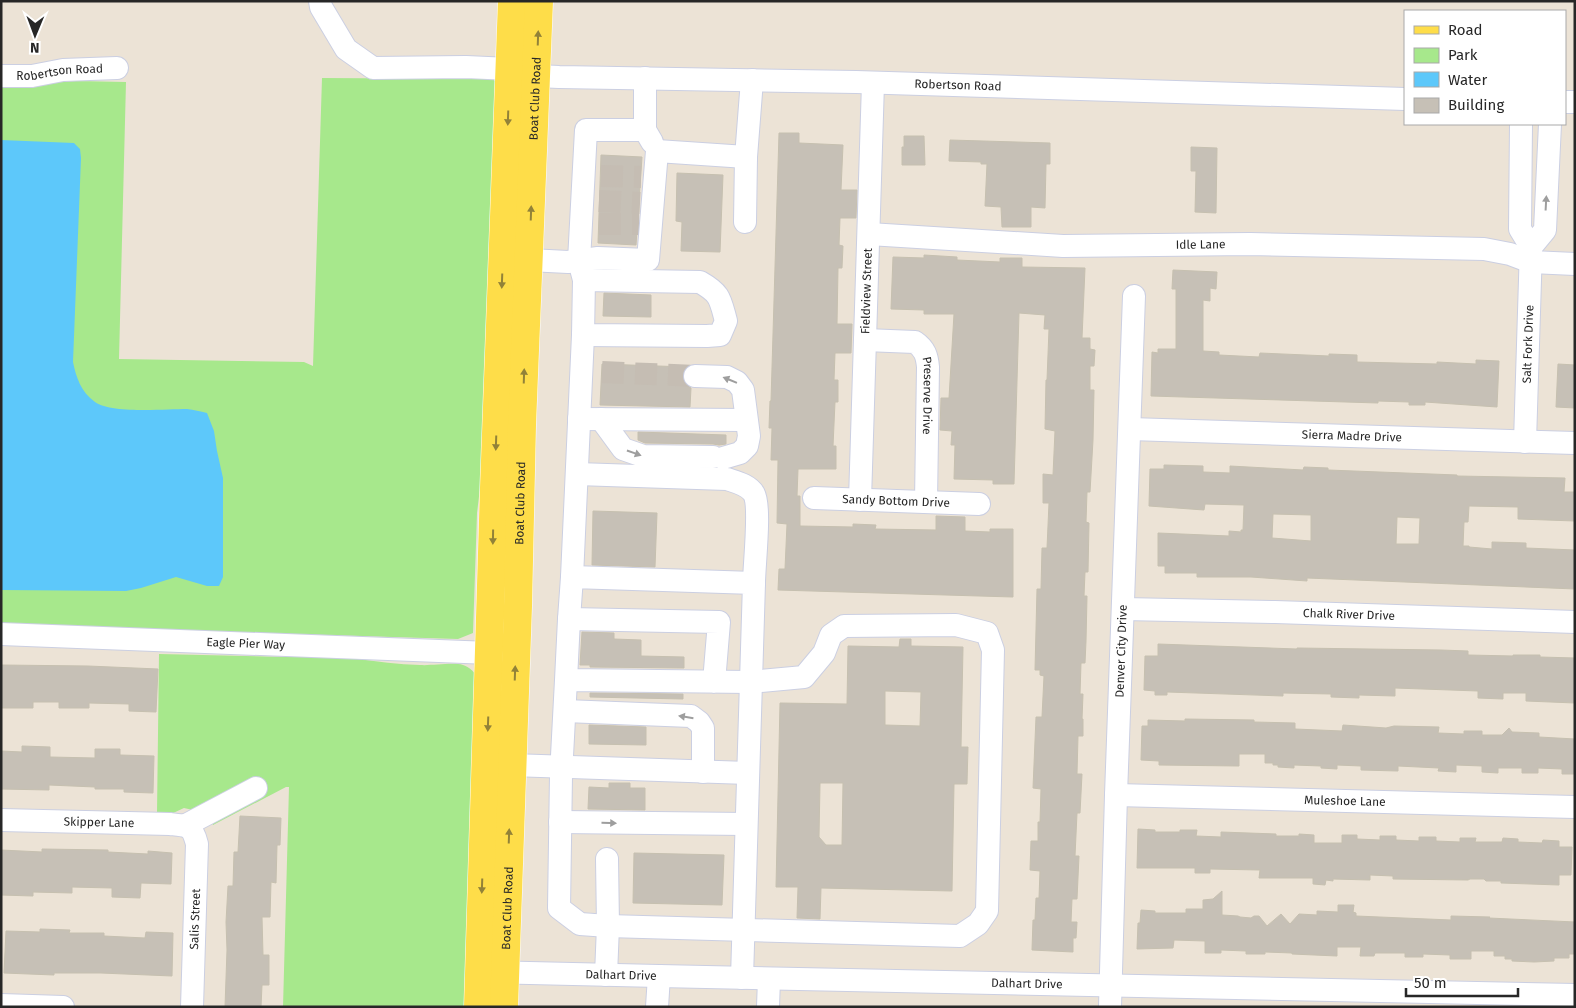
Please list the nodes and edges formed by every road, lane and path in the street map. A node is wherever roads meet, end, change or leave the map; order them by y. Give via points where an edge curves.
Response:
1 (320, 1) edge
2 (512, 1) edge
3 (539, 1) edge
4 (117, 68) dead end
5 (511, 69) junction
6 (1, 76) edge
7 (537, 76) junction
8 (645, 78) junction
9 (752, 80) junction
10 (873, 82) junction
11 (1404, 99) edge
12 (1521, 125) edge
13 (1550, 125) edge
14 (645, 130) junction
15 (657, 150) junction
16 (746, 157) junction
17 (744, 222) dead end
18 (869, 234) junction
19 (1531, 255) junction
20 (529, 260) junction
21 (1575, 264) edge
22 (581, 270) junction
23 (1134, 296) dead end
24 (583, 335) junction
25 (865, 340) junction
26 (695, 376) tunnel mouth
27 (579, 419) junction
28 (601, 419) junction
29 (746, 420) junction
30 (1130, 429) junction
31 (1525, 442) junction
32 (1575, 443) edge
33 (576, 474) junction
34 (814, 498) dead end
35 (860, 500) junction
36 (926, 502) junction
37 (979, 504) dead end
38 (572, 578) junction
39 (754, 583) junction
40 (1123, 609) junction
41 (568, 619) junction
42 (1575, 622) edge
43 (1, 634) edge
44 (490, 653) junction
45 (566, 680) junction
46 (714, 682) junction
47 (750, 682) junction
48 (565, 711) junction
49 (511, 765) junction
50 (562, 767) junction
51 (703, 772) junction
52 (748, 773) junction
53 (256, 788) dead end
54 (1116, 794) junction
55 (1575, 807) edge
56 (1, 820) edge
57 (560, 822) junction
58 (746, 824) junction
59 (190, 829) junction
60 (607, 859) dead end
61 (608, 926) junction
62 (743, 929) junction
63 (492, 972) junction
64 (606, 975) junction
65 (659, 976) junction
66 (742, 978) junction
67 (769, 979) junction
68 (1575, 995) edge
69 (1111, 996) edge
70 (1304, 998) edge
71 (1494, 1000) edge
72 (1, 1005) edge
73 (63, 1007) edge
74 (192, 1007) edge
75 (478, 1007) edge
76 (504, 1007) edge
77 (657, 1007) edge
78 (768, 1007) edge

1 - 5 street, Robertson Road via 346,49 373,68
2 - 5 main road, Boat Club Road
7 -> 3 main road, Boat Club Road
4 - 6 street, Robertson Road
5 - 7 street, Robertson Road
5 -> 44 main road, Boat Club Road
7 - 8 street, Robertson Road
20 -> 7 main road, Boat Club Road
8 - 9 street, Robertson Road
8 - 14 street
9 - 10 street, Robertson Road
9 - 16 street
10 - 11 street, Robertson Road
10 - 18 street, Fieldview Street
12 - 19 street, Salt Fork Drive via 1520,229
19 -> 13 street via 1545,230
14 - 15 street
14 - 22 street via 586,130 592,176 590,223
15 - 16 street
15 - 22 street via 648,177 648,260 598,258
16 - 17 street
18 - 19 street, Idle Lane via 1063,246 1250,244 1484,249
18 - 25 street, Fieldview Street
19 - 21 street, Idle Lane
19 - 31 street, Salt Fork Drive
20 - 22 street via 568,262
49 -> 20 main road, Boat Club Road
22 - 24 street
22 - 24 street via 700,282 714,290 726,321 720,335
23 - 30 street, Denver City Drive
24 - 27 street via 592,372
25 - 35 street, Fieldview Street
25 - 36 street, Preserve Drive via 915,342 927,356
29 -> 26 street via 744,390 737,382 727,377
27 - 28 street
27 - 33 street
28 - 29 street
28 -> 29 street via 623,449 643,456 718,457 740,453 747,446
30 - 31 street, Sierra Madre Drive
30 - 40 street, Denver City Drive
31 - 32 street, Sierra Madre Drive
33 - 38 street
33 - 39 street via 727,479 744,485 754,494 757,508
34 - 35 street, Sandy Bottom Drive
35 - 36 street, Sandy Bottom Drive
36 - 37 street, Sandy Bottom Drive
38 - 39 street
38 - 41 street
39 - 47 street
40 - 42 street, Chalk River Drive
40 - 54 street, Denver City Drive
41 - 45 street
41 - 46 street via 719,622
43 - 44 street, Eagle Pier Way
44 -> 63 main road, Boat Club Road
45 - 46 street
45 - 48 street
46 - 47 street
47 - 52 street
47 - 62 street via 804,677 824,653 831,635 844,626 956,625 987,633 993,650 987,911 978,924 960,936
48 - 50 street
51 -> 48 street via 703,728 691,716
49 - 50 street
63 -> 49 main road, Boat Club Road
50 - 51 street
50 - 57 street
51 - 52 street
52 - 58 street
53 - 59 street
54 - 55 street, Muleshoe Lane
54 - 69 street, Denver City Drive
56 - 59 street, Skipper Lane
57 -> 58 street
57 - 61 street via 559,908 580,924
58 - 62 street
59 - 74 street, Salis Street via 197,844
60 - 61 street
61 - 62 street
61 - 64 street
62 - 66 street
63 - 64 street, Dalhart Drive
63 - 75 main road, Boat Club Road
63 - 76 main road, Boat Club Road
64 - 65 street, Dalhart Drive
65 - 66 street, Dalhart Drive
65 - 77 street
66 - 67 street, Dalhart Drive
67 - 69 street, Dalhart Drive
67 - 78 street
68 - 71 street, Dalhart Drive
69 - 70 street, Dalhart Drive
70 - 71 street, Dalhart Drive
72 - 73 street

